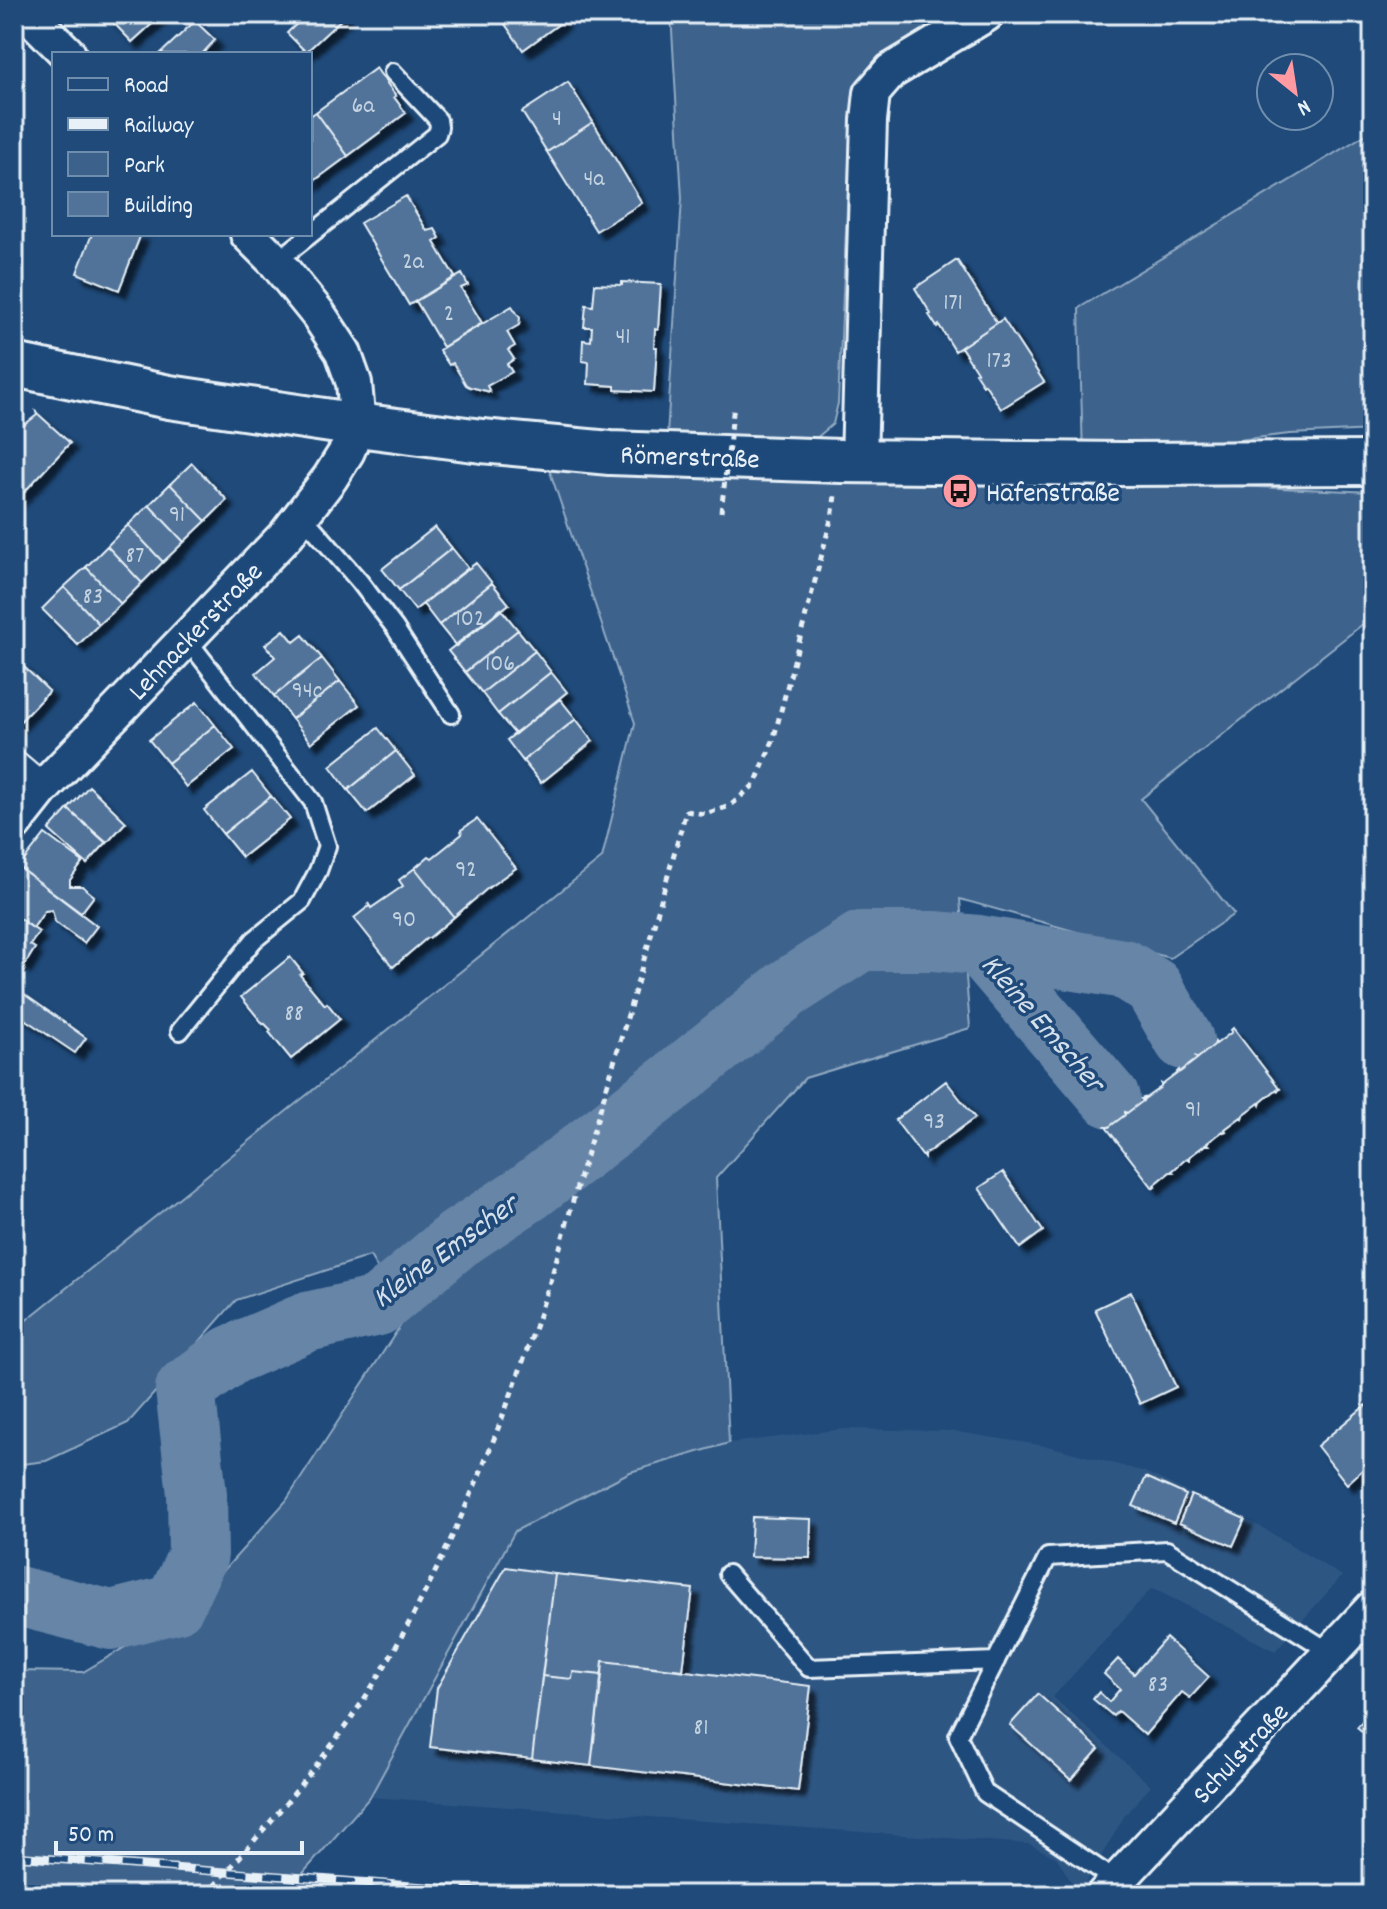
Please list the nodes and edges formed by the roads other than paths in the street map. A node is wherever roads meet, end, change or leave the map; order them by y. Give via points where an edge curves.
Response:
1 (28, 14) edge
2 (986, 14) edge
3 (66, 52) edge
4 (393, 72) dead end
5 (312, 233) edge
6 (250, 236) edge
7 (309, 236) edge
8 (276, 262) junction
9 (14, 365) edge
10 (358, 425) junction
11 (850, 461) junction
12 (1373, 463) edge
13 (302, 515) junction
14 (186, 638) junction
15 (451, 714) dead end
16 (14, 769) edge
17 (40, 791) junction
18 (14, 824) edge
19 (180, 1031) dead end
20 (728, 1574) dead end
21 (1373, 1608) edge
22 (1332, 1653) junction
23 (996, 1661) junction
24 (1111, 1888) edge

1 - 3 street
2 - 11 street via 891,71 872,93
4 - 5 lane via 438,120 437,134
6 - 8 street
7 - 8 lane
8 - 10 street via 343,352 354,383
9 - 10 street, Römerstraße via 169,397
10 - 11 street, Römerstraße via 610,453
10 - 13 street, Lehnackerstraße via 347,451
11 - 12 street, Römerstraße
13 - 14 street, Lehnackerstraße
13 - 15 lane via 387,617
14 - 17 street, Lehnackerstraße
14 - 19 lane via 313,802 327,846 302,901 254,940
16 - 17 street
17 - 18 street, Lehnackerstraße
20 - 23 lane via 809,1668
21 - 22 street, Schulstraße
22 - 23 lane via 1167,1550 1048,1557
22 - 24 street, Schulstraße
23 - 24 lane via 958,1736 985,1793

